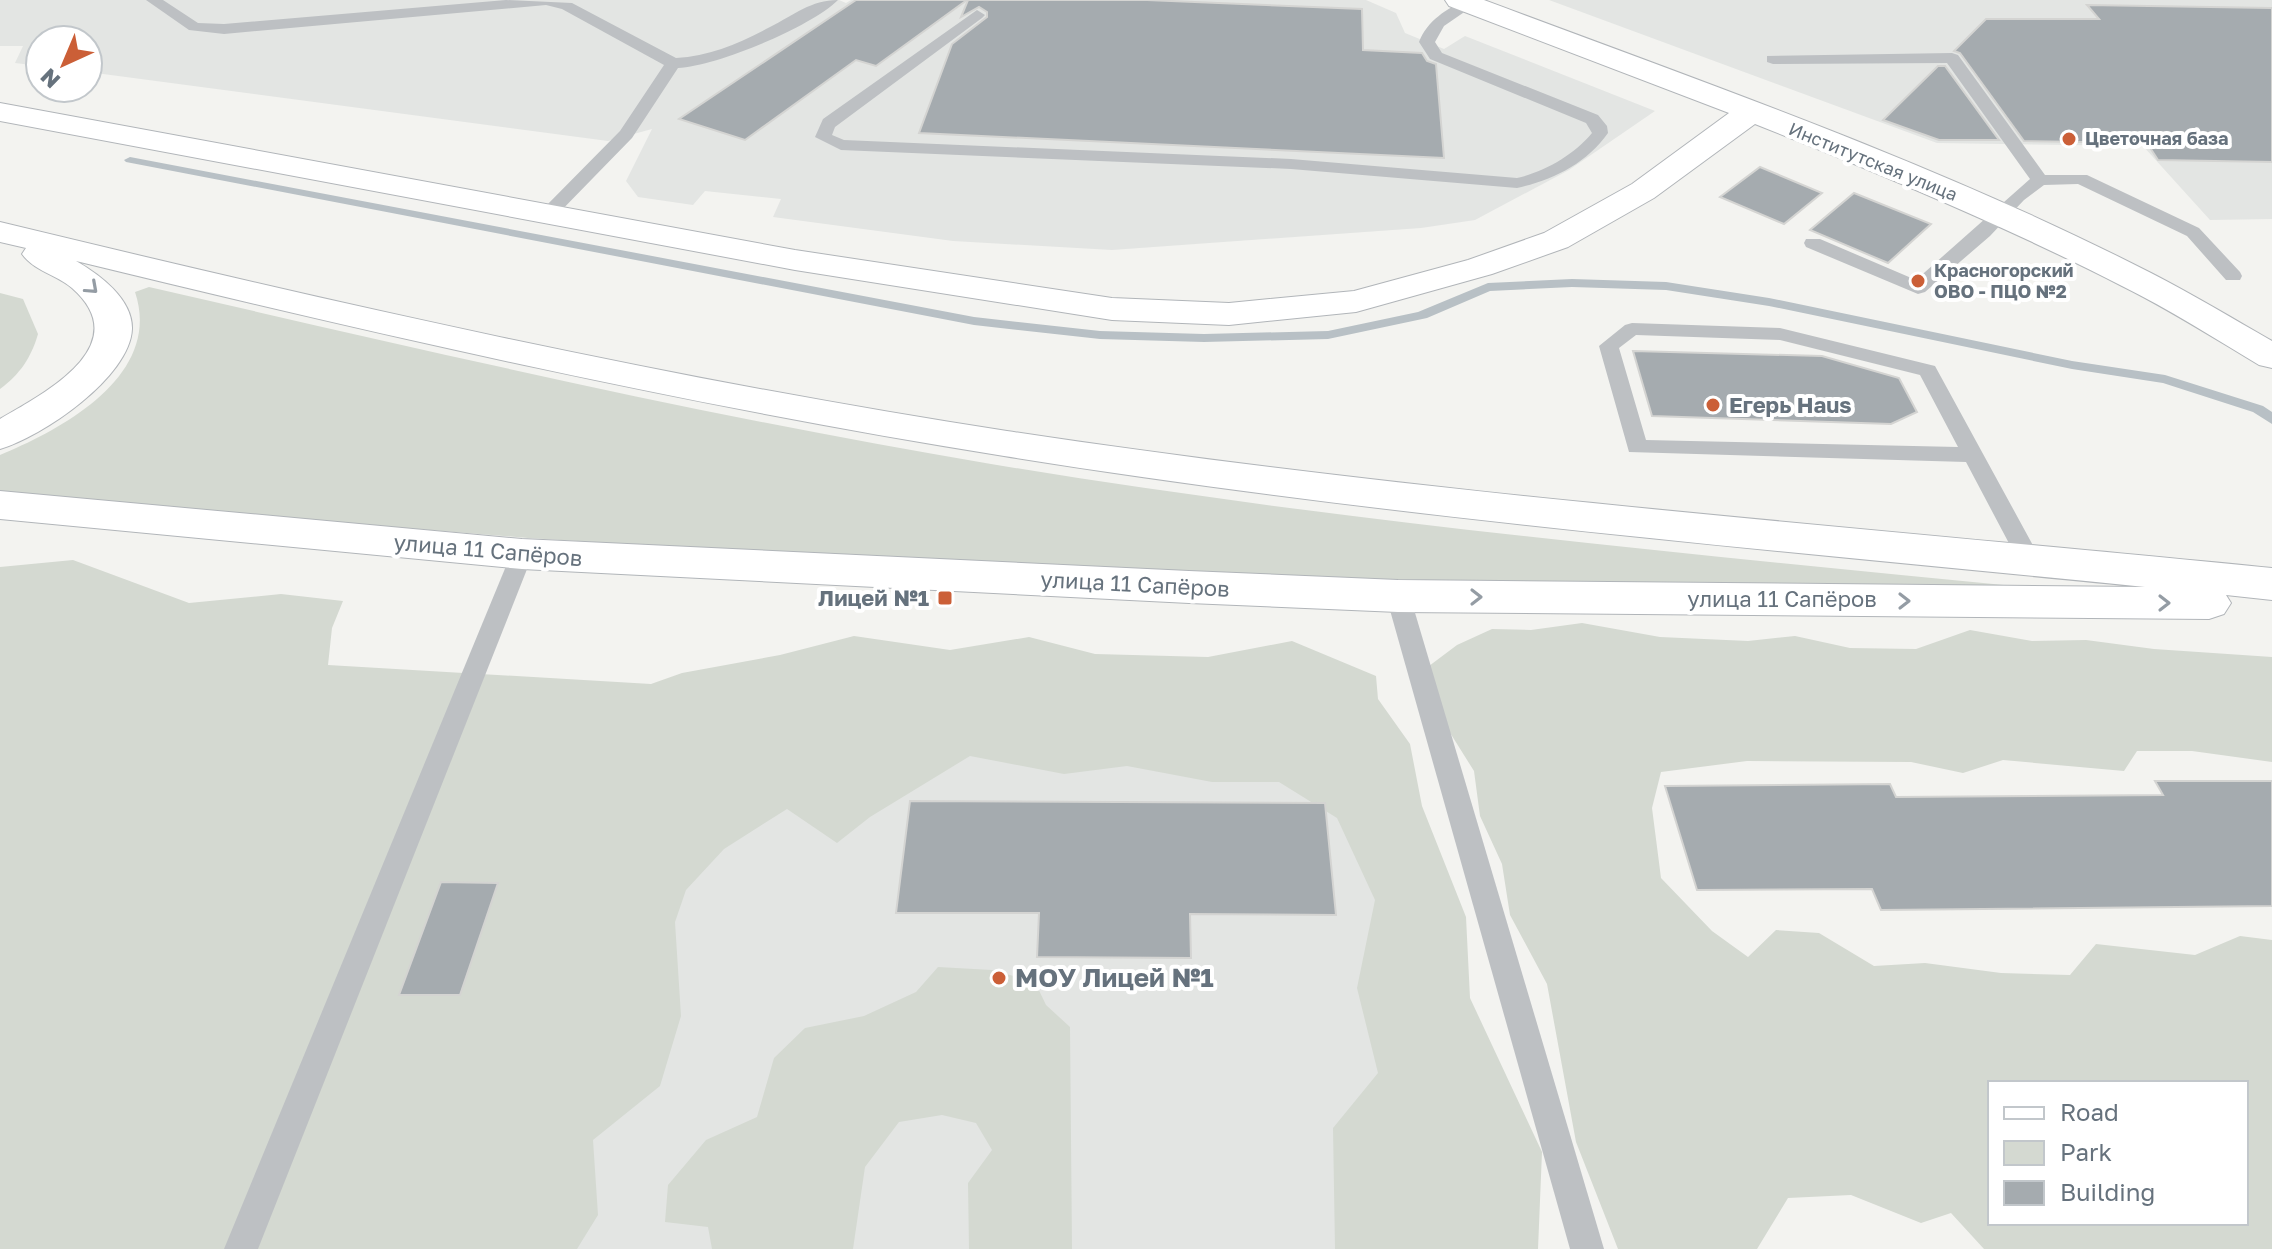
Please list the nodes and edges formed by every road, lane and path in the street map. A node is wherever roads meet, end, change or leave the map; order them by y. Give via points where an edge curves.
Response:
1 (153, 0) edge
2 (831, 0) edge
3 (1464, 2) edge
4 (977, 15) dead end
5 (1773, 59) dead end
6 (673, 63) junction
7 (0, 112) edge
8 (1751, 112) junction
9 (2040, 180) junction
10 (548, 214) junction
11 (2001, 215) junction
12 (0, 234) edge
13 (1813, 243) dead end
14 (2233, 276) dead end
15 (2272, 357) edge
16 (0, 436) edge
17 (1973, 455) junction
18 (0, 505) edge
19 (522, 554) junction
20 (2029, 560) junction
21 (2272, 568) edge
22 (2186, 575) junction
23 (2272, 584) edge
24 (1398, 596) junction
25 (2272, 604) edge
26 (241, 1249) edge
27 (1587, 1249) edge

1 - 6 lane via 194,27 224,29 546,1 567,6
2 - 6 lane via 703,61
3 - 4 lane via 1431,31 1427,42 1436,56 1599,126 1590,146 1534,181 1291,164 841,145 823,137 829,123
3 - 8 street, Институтская улица
5 - 9 lane via 1952,58
6 - 10 lane via 626,134
7 - 10 street
8 - 10 street via 1643,191 1556,240 1356,301 1229,314 1112,309 795,260
8 - 11 street, Институтская улица
9 - 11 lane
9 - 14 lane via 2081,179 2193,232
11 - 13 lane via 1918,288
11 - 15 street, Институтская улица via 2139,281
12 -> 16 street via 73,272 108,303 115,321 110,346 82,385
12 - 20 street via 607,372 1004,443 1458,504
17 - 17 lane via 1637,447 1609,346 1632,329 1780,334 1928,371
17 - 20 lane
18 - 19 street, улица 11 Сапёров
19 - 24 street, улица 11 Сапёров
19 - 26 lane
20 - 22 street
21 - 22 street
22 - 23 street
24 -> 25 street, улица 11 Сапёров
24 - 27 lane

